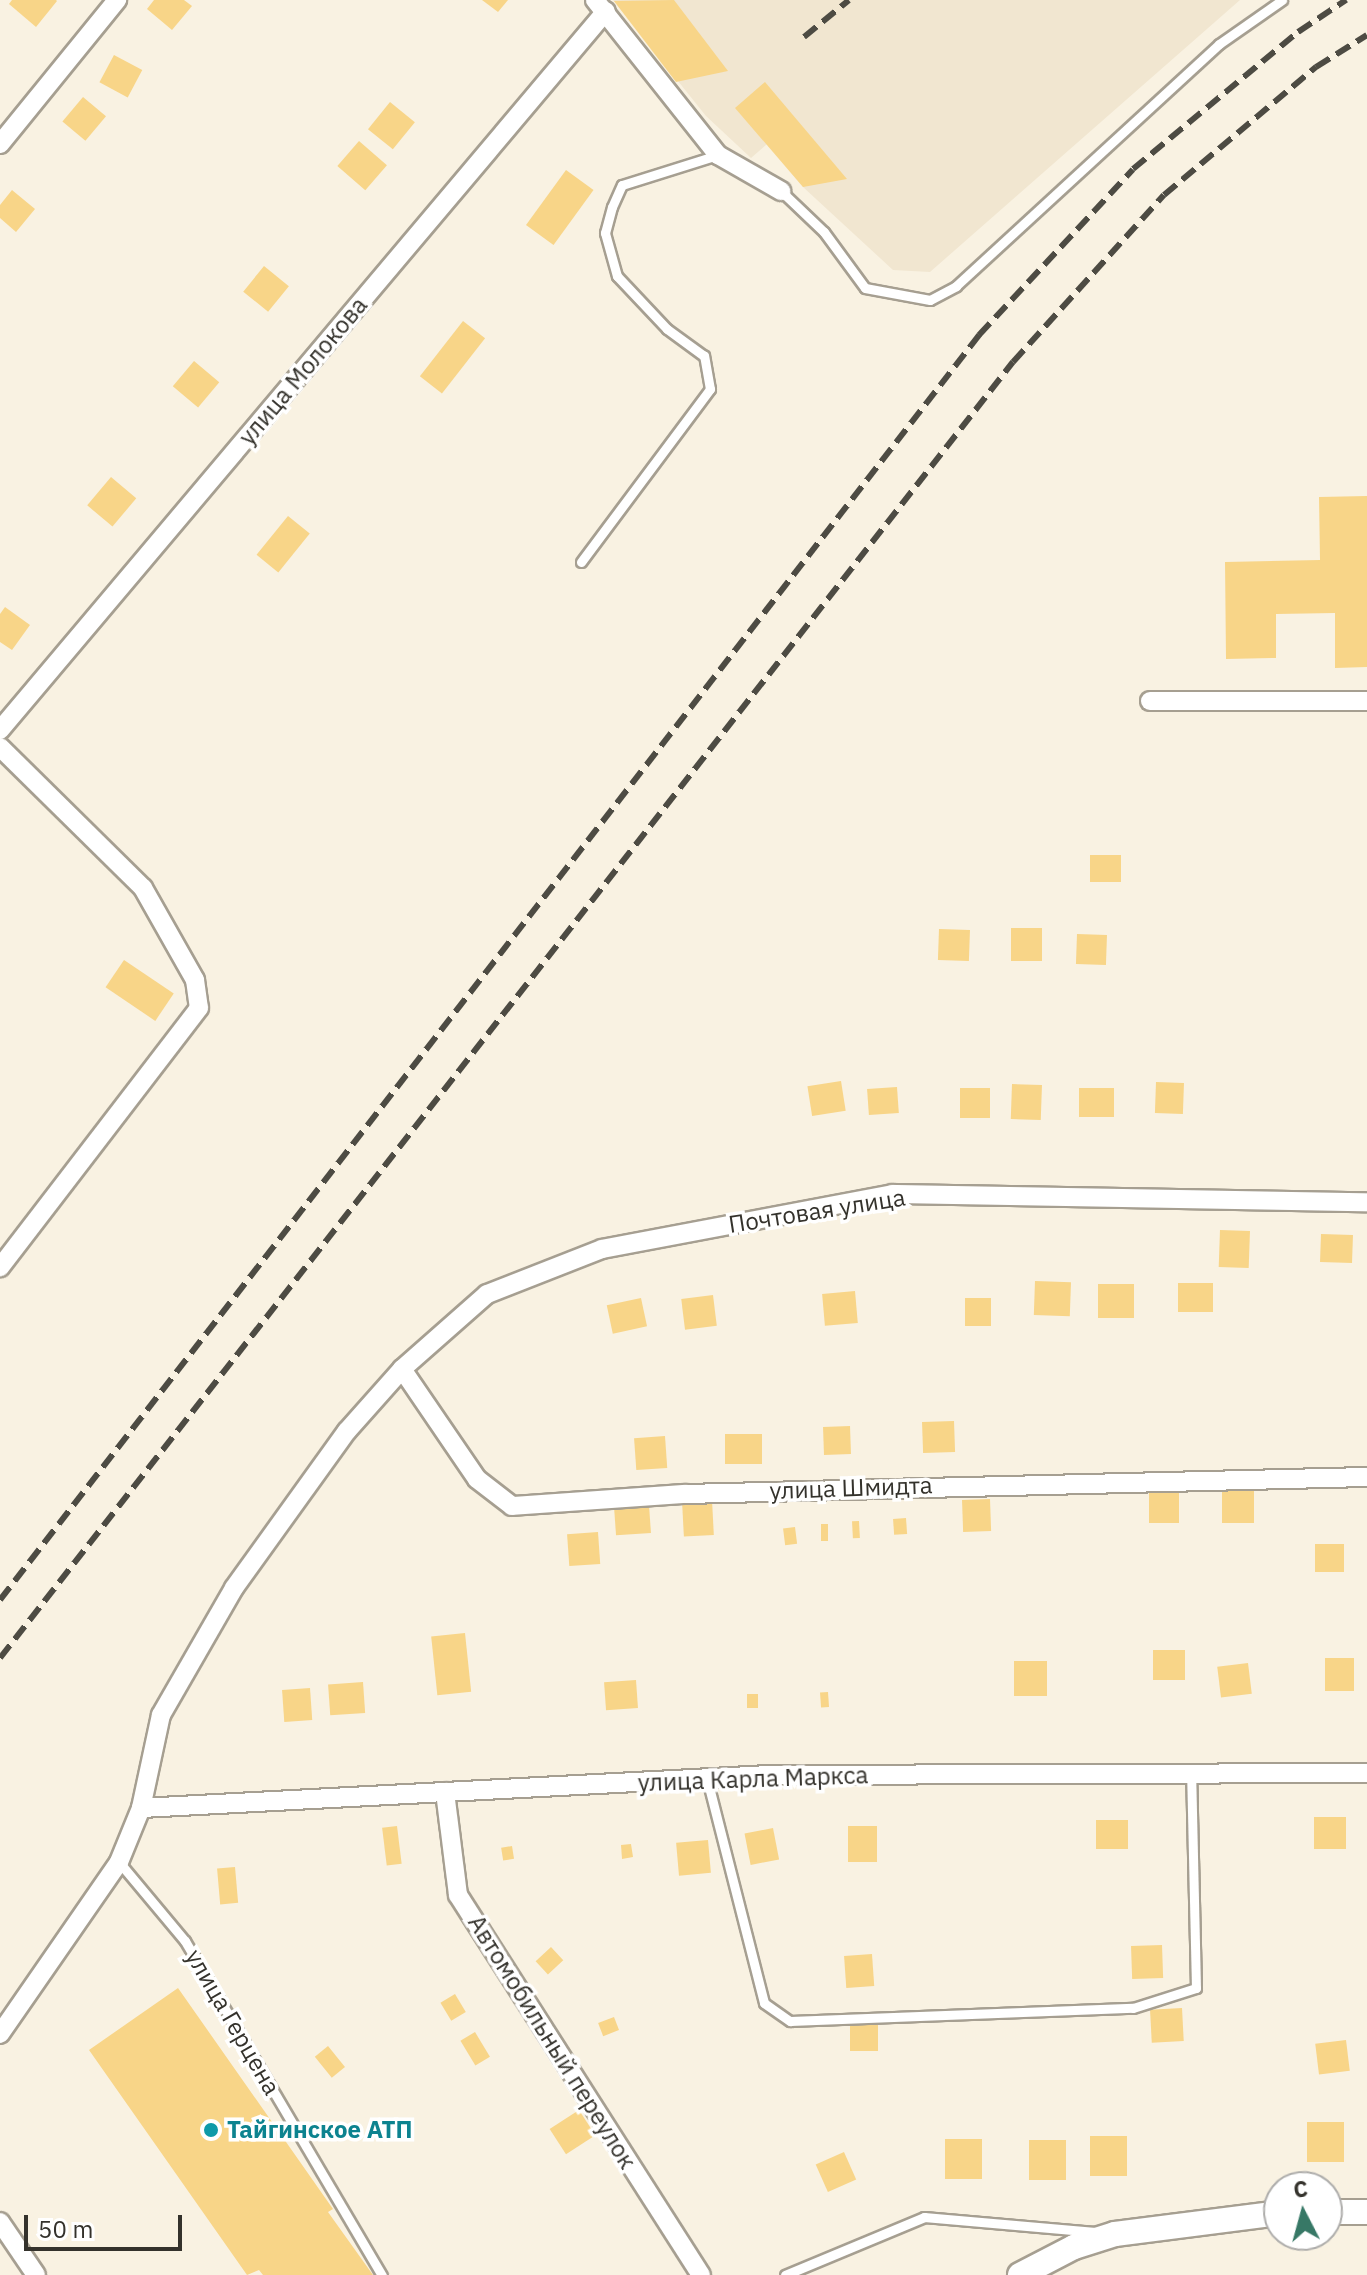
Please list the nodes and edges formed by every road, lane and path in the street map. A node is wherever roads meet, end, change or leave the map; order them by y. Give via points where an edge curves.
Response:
1 (117, 0) edge
2 (1282, 0) edge
3 (601, 6) edge
4 (0, 144) edge
5 (718, 155) junction
6 (781, 191) joint
7 (581, 562) dead end
8 (1150, 701) dead end
9 (1367, 701) edge
10 (0, 730) edge
11 (0, 747) edge
12 (1367, 1202) edge
13 (0, 1267) edge
14 (402, 1369) junction
15 (1367, 1477) edge
16 (1367, 1773) edge
17 (1191, 1774) junction
18 (707, 1779) junction
19 (445, 1792) junction
20 (141, 1808) junction
21 (119, 1862) junction
22 (0, 2034) edge
23 (1343, 2212) edge
24 (1367, 2212) edge
25 (1263, 2215) edge
26 (0, 2222) edge
27 (1115, 2234) junction
28 (36, 2275) edge
29 (382, 2275) edge
30 (701, 2275) edge
31 (785, 2275) edge
32 (1020, 2275) edge

1 - 4 street
2 - 6 lane via 1219,44 956,286 930,300 865,288 824,232
3 - 5 street
3 - 10 street, улица Молокова
5 - 6 street
5 - 7 lane via 622,185 612,207 605,233 617,276 667,329 704,356 710,389
8 - 9 street
11 - 13 street via 143,888 195,980 199,1008
12 - 14 street, Почтовая улица via 892,1194 602,1249 487,1294
14 - 15 street, улица Шмидта via 477,1479 512,1506 748,1492
14 - 20 street, Почтовая улица via 347,1431 234,1588 161,1715
16 - 17 street, улица Карла Маркса
17 - 18 street, улица Карла Маркса
17 - 18 lane via 1196,1988 1133,2008 790,2021 764,2003
18 - 19 street, улица Карла Маркса
19 - 20 street, улица Карла Маркса
19 - 30 street, Автомобильный переулок via 458,1895
20 - 21 street, Почтовая улица
21 - 22 street, Почтовая улица
21 - 29 lane, улица Герцена via 185,1941
23 - 24 main road
25 - 27 main road
26 - 28 street
27 - 31 lane via 924,2217
27 - 32 main road via 1074,2247

